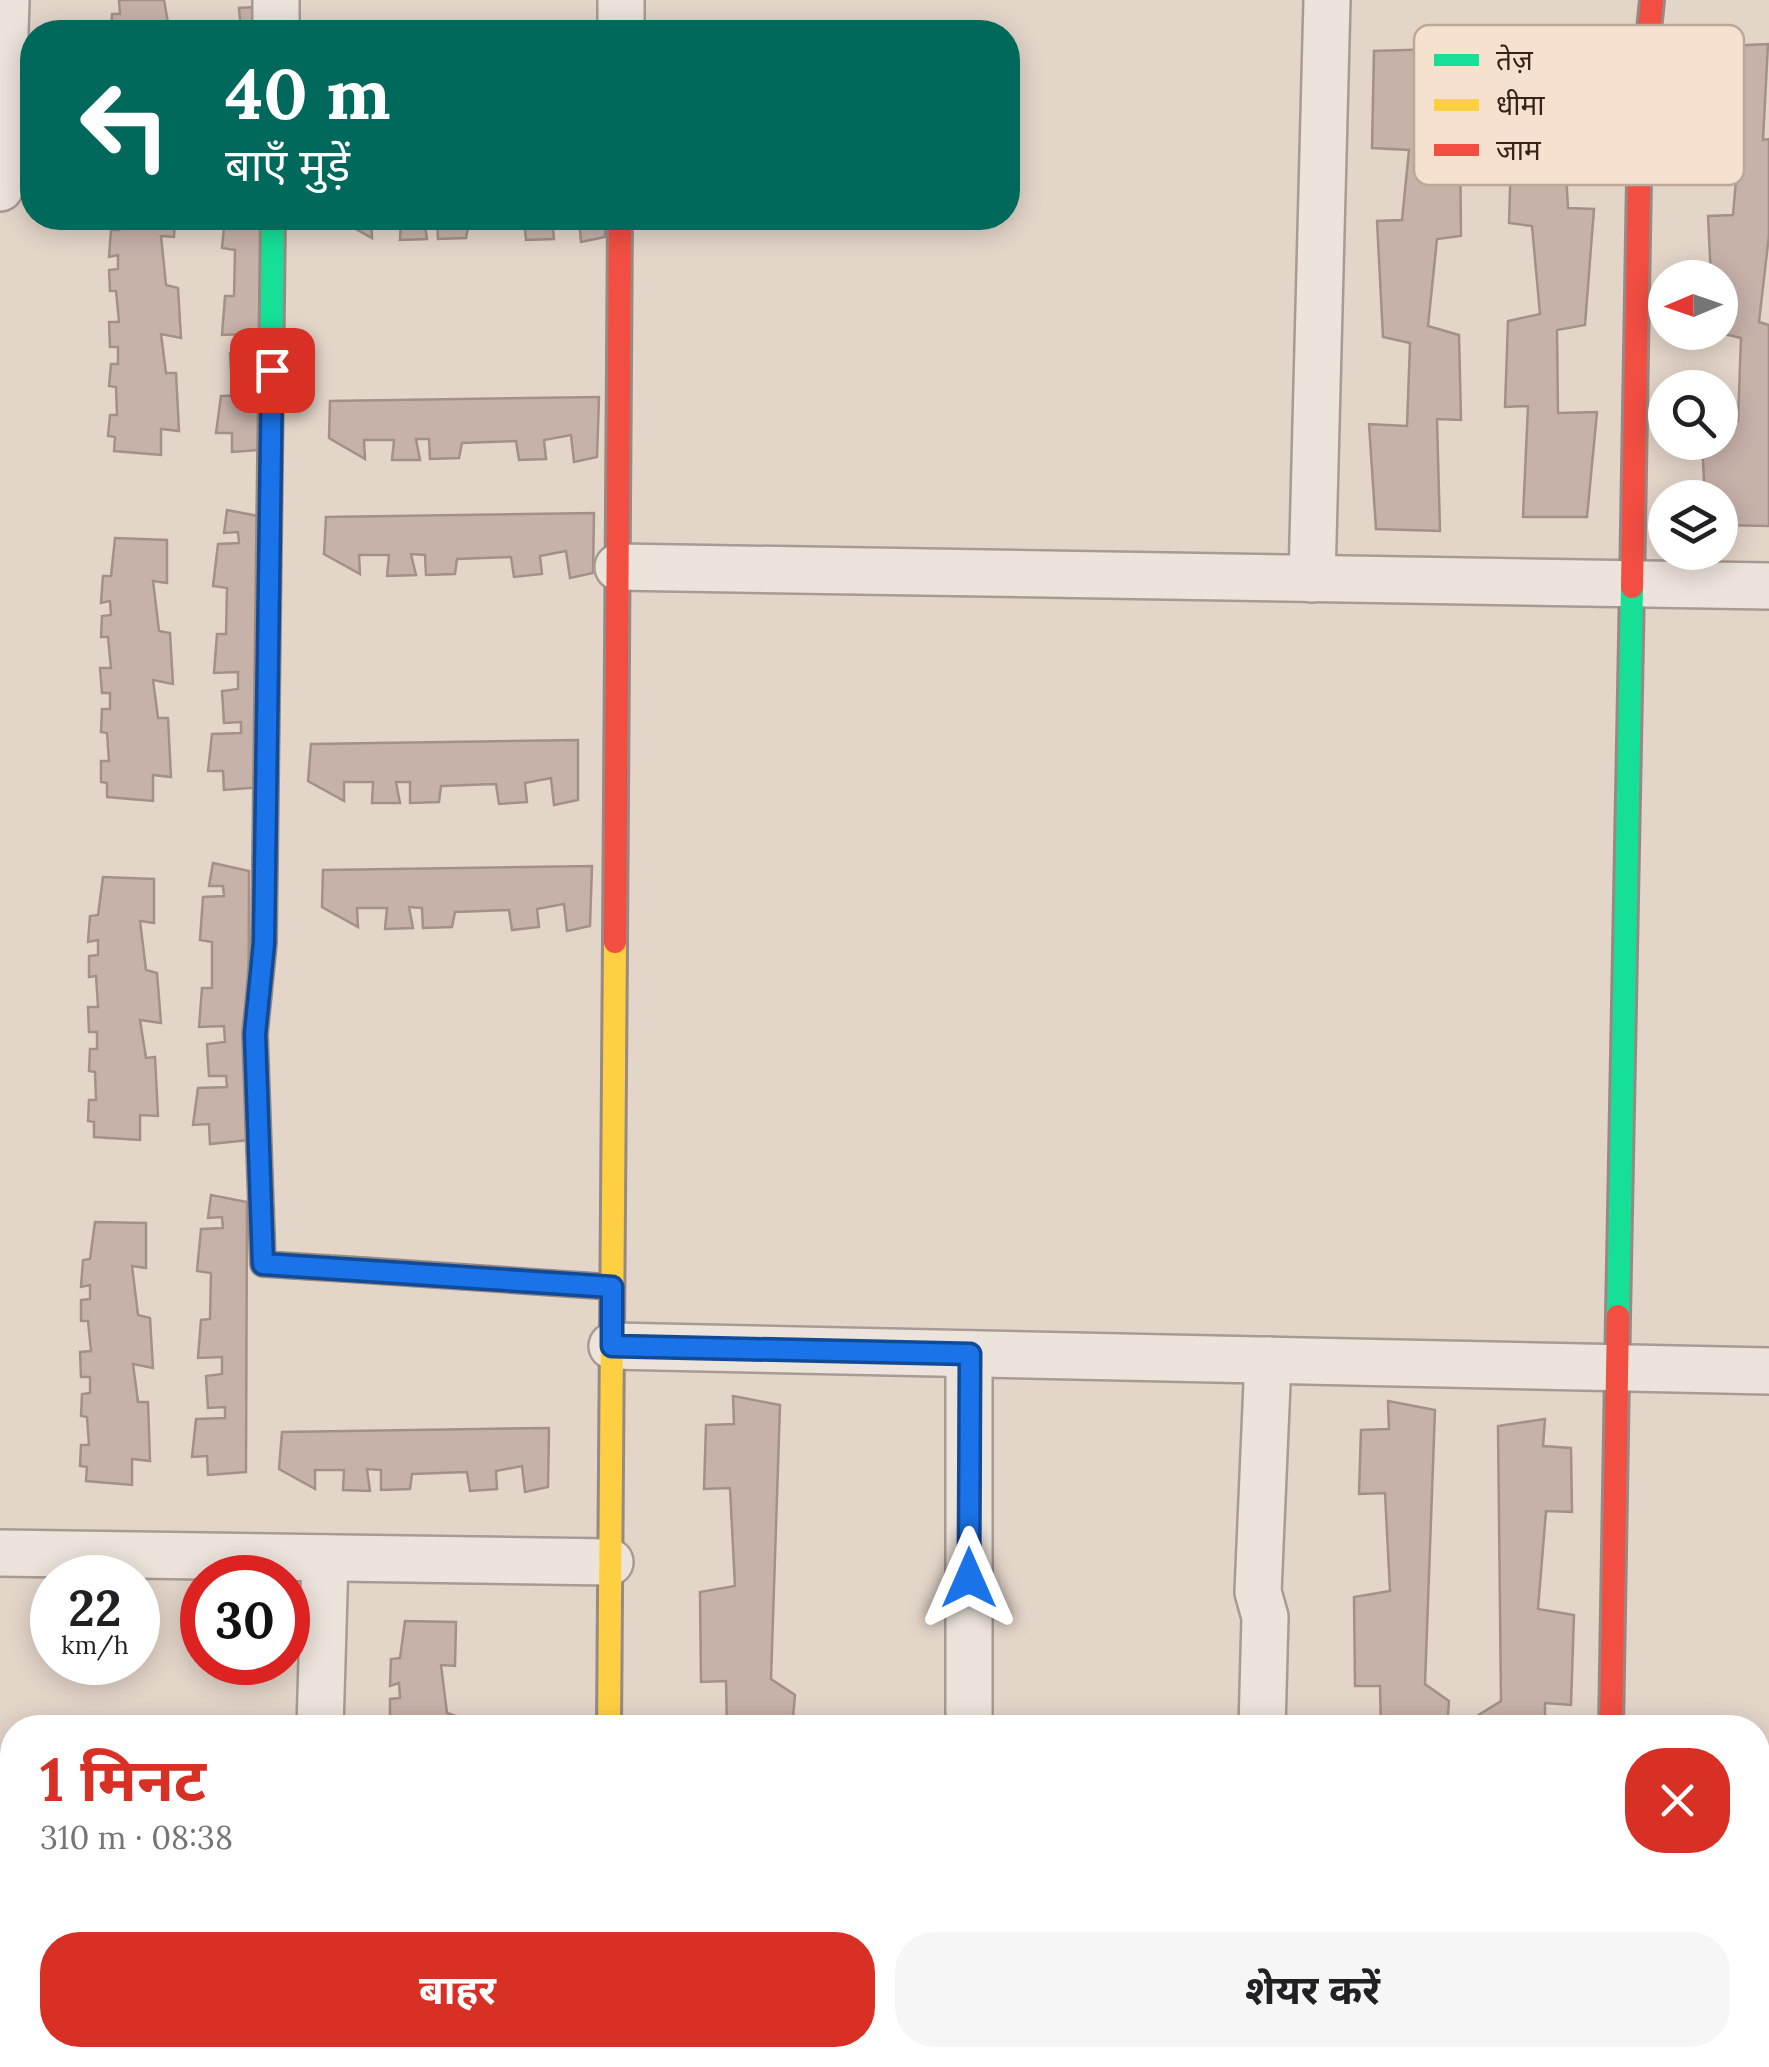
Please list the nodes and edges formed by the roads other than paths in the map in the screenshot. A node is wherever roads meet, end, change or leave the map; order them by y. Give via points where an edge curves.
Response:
1 (6, 0) edge
2 (1327, 0) edge
3 (1652, 0) edge
4 (1650, 25) edge
5 (1639, 185) edge
6 (0, 188) edge
7 (274, 230) edge
8 (620, 230) edge
9 (618, 567) junction
10 (1312, 579) junction
11 (1632, 586) junction
12 (1769, 586) edge
13 (612, 1287) junction
14 (612, 1346) junction
15 (970, 1354) junction
16 (1268, 1360) junction
17 (1618, 1368) junction
18 (1769, 1370) edge
19 (0, 1554) edge
20 (325, 1558) junction
21 (610, 1562) junction
22 (320, 1715) edge
23 (609, 1715) edge
24 (969, 1715) edge
25 (1262, 1715) edge
26 (1611, 1715) edge

1 - 6 street
2 - 10 street
3 - 4 street
5 - 11 street
7 - 13 street via 264,943 255,1034 263,1264
8 - 9 street
9 - 10 street
9 - 13 street
10 - 11 street
11 - 12 street
11 - 17 street
13 - 14 street
14 - 15 street
14 - 21 street
15 - 16 street
15 - 24 street
16 - 17 street
16 - 25 street via 1258,1592 1265,1617
17 - 18 street
17 - 26 street
19 - 20 street
20 - 21 street
20 - 22 street
21 - 23 street

